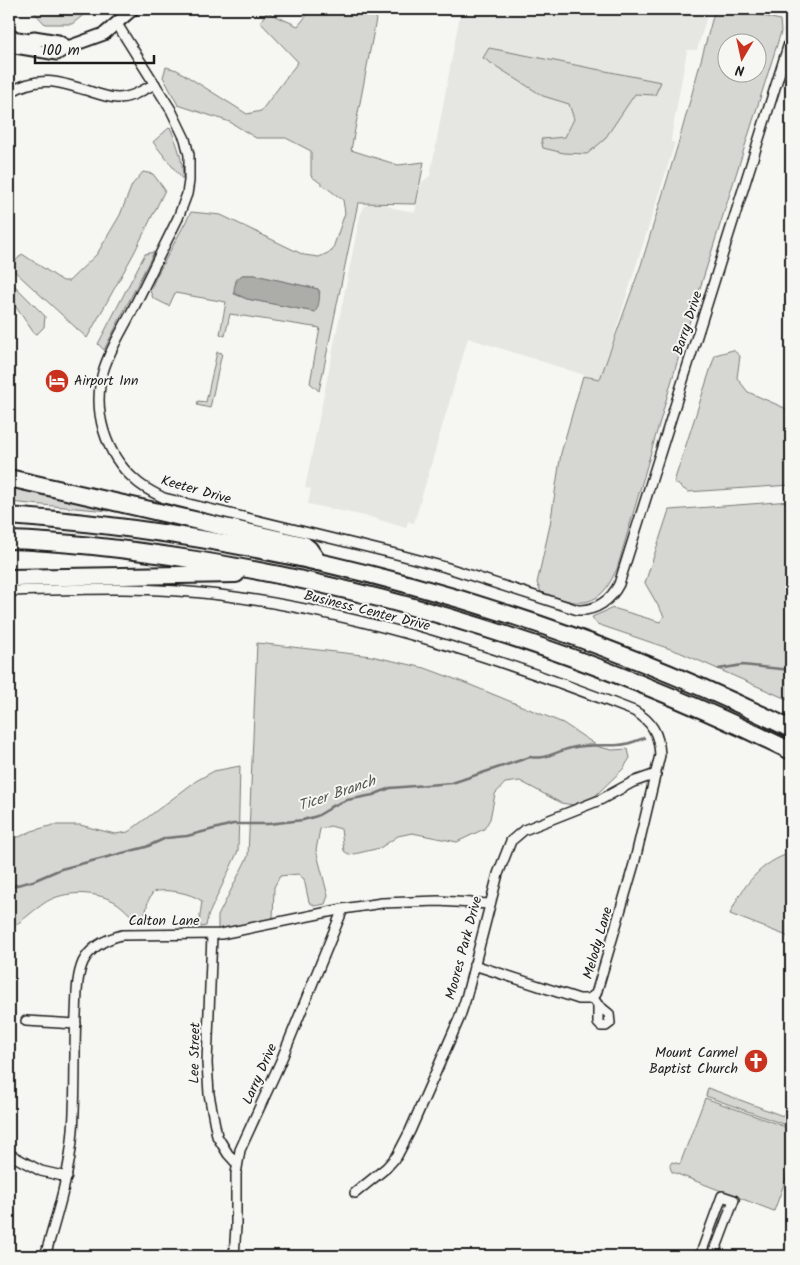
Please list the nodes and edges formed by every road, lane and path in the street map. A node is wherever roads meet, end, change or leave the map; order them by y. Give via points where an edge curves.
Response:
1 (133, 9) edge
2 (117, 24) junction
3 (9, 31) edge
4 (9, 37) edge
5 (791, 37) edge
6 (43, 39) junction
7 (9, 46) edge
8 (68, 47) junction
9 (47, 52) junction
10 (9, 56) edge
11 (155, 84) junction
12 (9, 93) edge
13 (9, 478) edge
14 (9, 516) edge
15 (9, 540) edge
16 (318, 562) junction
17 (271, 573) junction
18 (9, 578) edge
19 (9, 591) edge
20 (594, 608) joint
21 (791, 729) edge
22 (791, 751) edge
23 (656, 774) junction
24 (490, 904) junction
25 (343, 909) junction
26 (212, 935) junction
27 (474, 966) junction
28 (26, 1021) dead end
29 (76, 1024) junction
30 (9, 1154) edge
31 (237, 1164) junction
32 (67, 1177) junction
33 (355, 1193) dead end
34 (44, 1256) edge
35 (234, 1256) edge
36 (700, 1256) edge
37 (713, 1256) edge

1 - 2 street
2 - 8 street via 99,37
2 - 11 street, Keeter Drive
3 - 6 street
4 - 6 main road via 32,41
5 - 20 street, Barry Drive via 628,557 615,590 605,602
6 - 8 street via 58,41
7 - 9 street
8 - 9 street via 57,54
9 - 10 street
11 - 12 street via 118,98 50,81 30,83
11 - 20 street, Keeter Drive via 185,139 189,181 178,218 103,371 100,384 103,430 124,469 134,480 164,498 400,555 578,610
13 - 16 highway via 304,545
14 - 16 highway via 208,539
15 - 17 highway via 109,547
16 - 21 highway via 452,597 561,632 677,677
17 - 18 highway
17 - 22 highway via 396,602 526,641 689,703
19 - 23 street, Business Center Drive via 130,588 219,594 352,620 430,641 504,663 643,716 658,737 660,755
23 - 24 street, Moores Park Drive via 519,833 506,849
23 - 27 street, Melody Lane via 618,926 595,1001 578,999
24 - 25 street, Calton Lane via 415,901
24 - 27 street, Moores Park Drive
25 - 26 street, Calton Lane
25 - 31 street, Larry Drive via 280,1063 240,1150
26 - 29 street, Calton Lane via 133,934 107,939 84,960 80,971
26 - 31 street, Lee Street via 207,1064 209,1094 217,1136
27 - 33 street, Moores Park Drive via 459,1019 403,1146 386,1168
28 - 29 street
29 - 32 street, Calton Lane via 74,1130
30 - 32 street via 41,1171
31 - 35 street, Larry Drive
32 - 34 street, Calton Lane
36 - 37 street via 722,1196 734,1200

